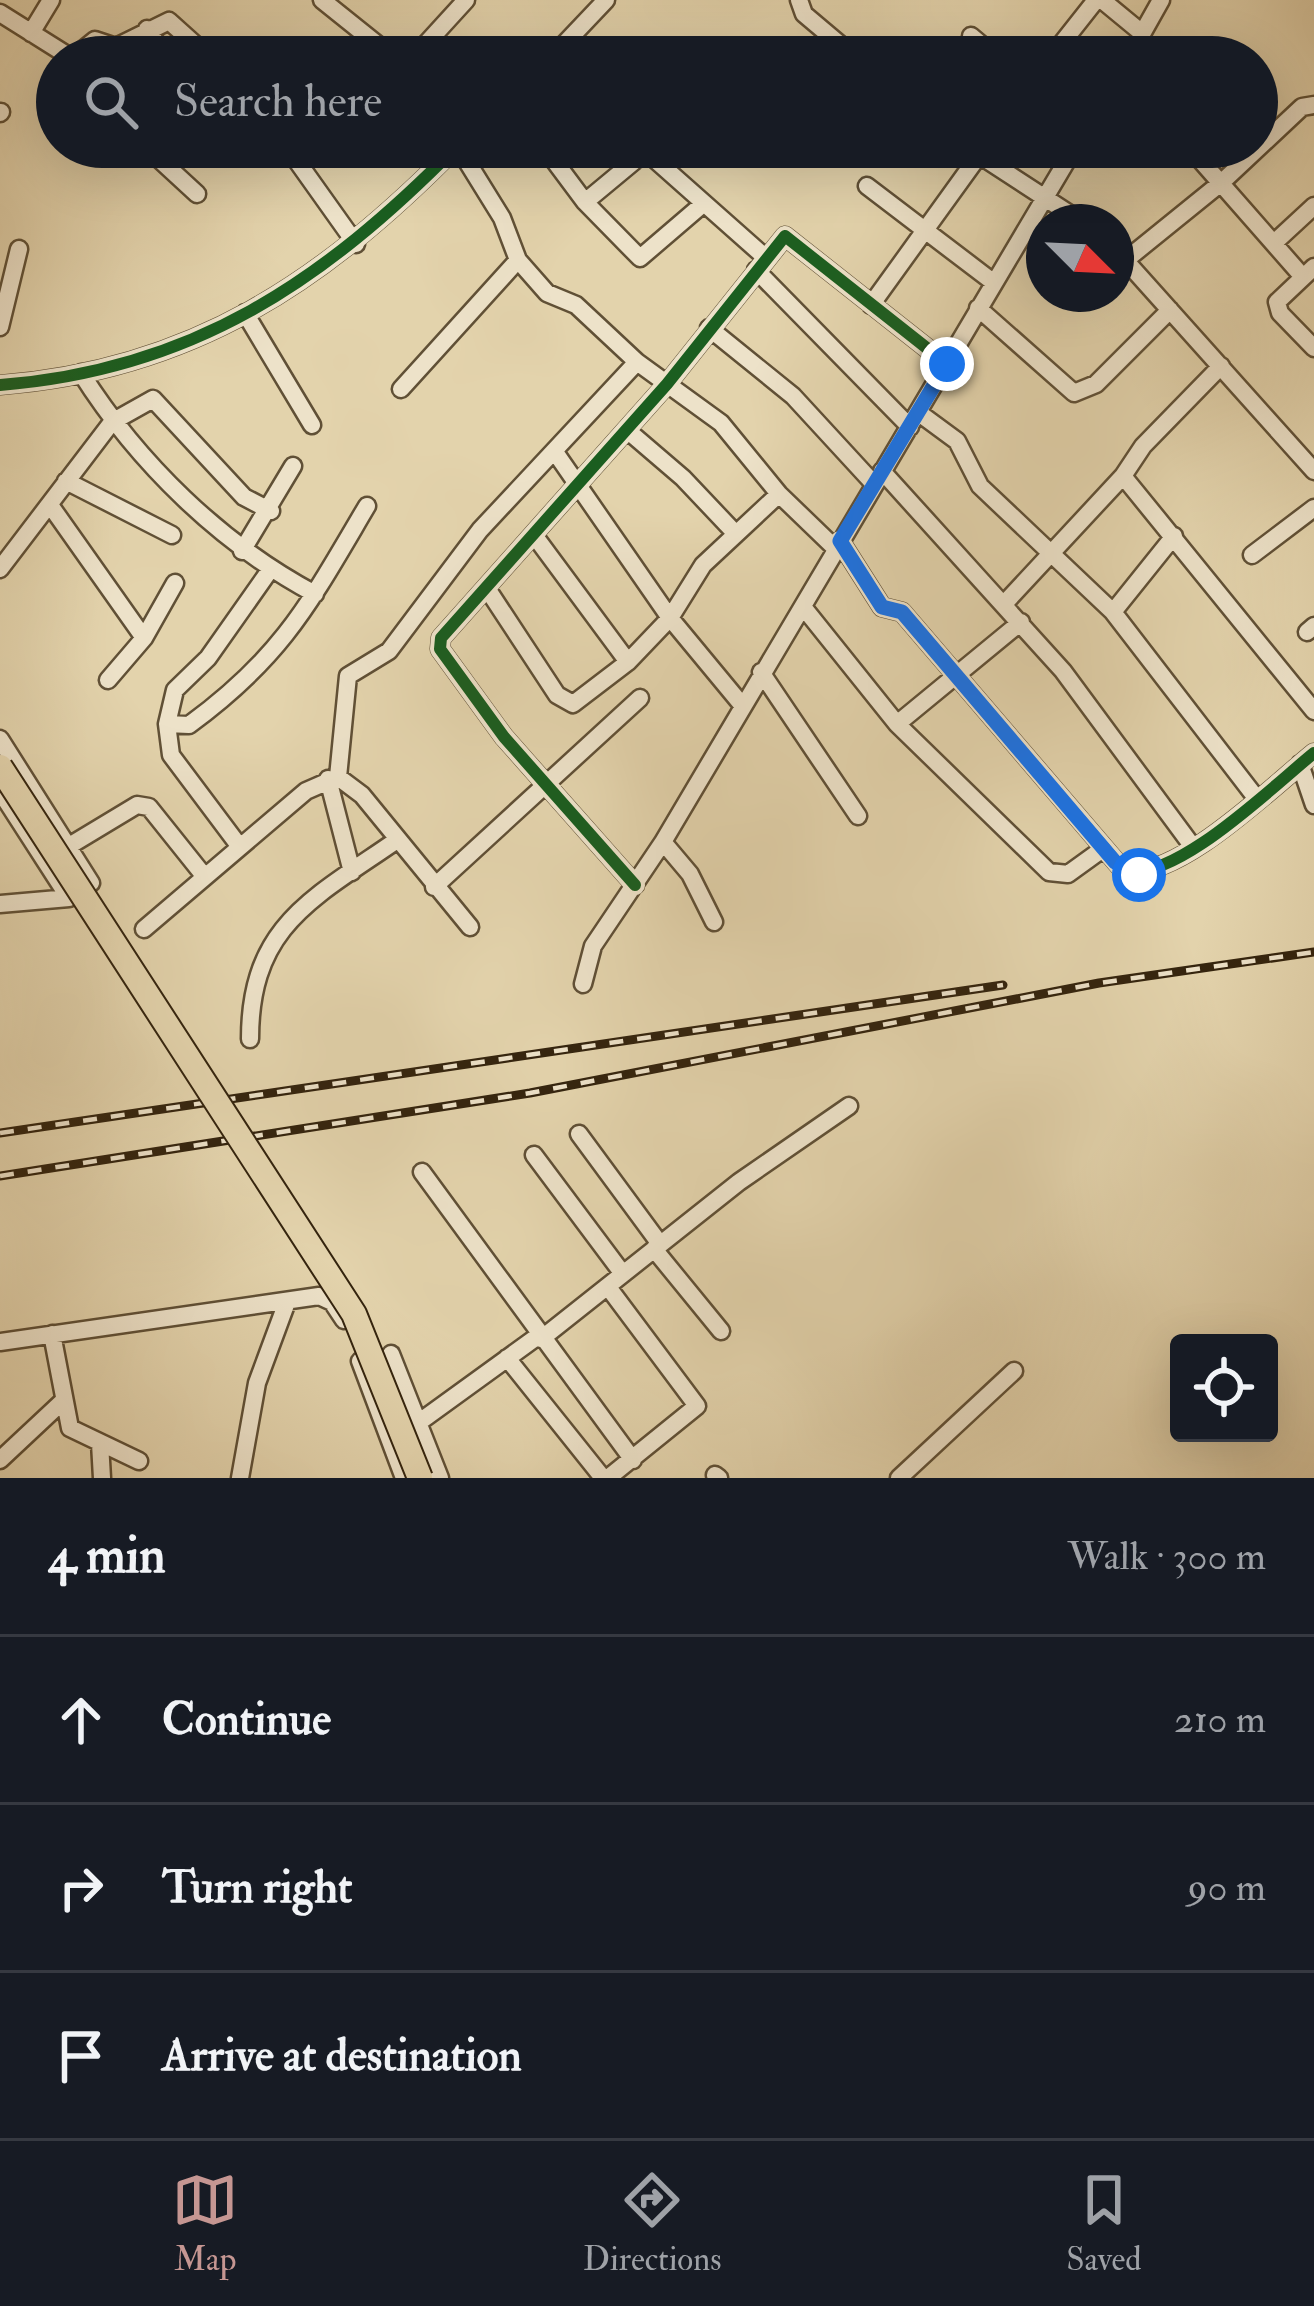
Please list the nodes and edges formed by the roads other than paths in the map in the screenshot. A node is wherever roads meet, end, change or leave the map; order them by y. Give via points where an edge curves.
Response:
1 (51, 0) edge
2 (322, 0) edge
3 (466, 0) edge
4 (606, 0) edge
5 (799, 0) edge
6 (1099, 0) edge
7 (1161, 0) edge
8 (0, 14) edge
9 (147, 29) junction
10 (31, 33) junction
11 (1142, 33) junction
12 (36, 36) edge
13 (135, 36) edge
14 (152, 36) edge
15 (186, 36) edge
16 (367, 36) edge
17 (433, 36) edge
18 (572, 36) edge
19 (830, 36) edge
20 (1069, 36) edge
21 (1140, 36) edge
22 (1314, 105) edge
23 (1278, 130) edge
24 (168, 168) edge
25 (302, 168) edge
26 (435, 168) edge
27 (470, 168) edge
28 (560, 168) edge
29 (626, 168) edge
30 (664, 168) edge
31 (965, 168) edge
32 (1004, 168) edge
33 (1059, 168) edge
34 (1209, 168) edge
35 (1237, 168) edge
36 (1222, 182) junction
37 (867, 186) dead end
38 (1041, 192) junction
39 (196, 194) dead end
40 (585, 202) junction
41 (703, 204) junction
42 (1057, 204) edge
43 (1314, 206) edge
44 (924, 232) junction
45 (1275, 242) junction
46 (356, 244) junction
47 (1134, 245) edge
48 (19, 248) dead end
49 (518, 260) junction
50 (761, 264) junction
51 (1134, 269) edge
52 (1308, 272) edge
53 (993, 281) junction
54 (872, 305) junction
55 (978, 308) junction
56 (1170, 310) junction
57 (245, 313) junction
58 (0, 328) edge
59 (710, 328) junction
60 (1314, 348) edge
61 (637, 362) junction
62 (947, 364) junction
63 (1221, 366) junction
64 (81, 374) junction
65 (667, 384) junction
66 (0, 385) edge
67 (401, 389) dead end
68 (915, 420) junction
69 (112, 422) junction
70 (312, 425) dead end
71 (627, 430) junction
72 (555, 452) junction
73 (293, 466) dead end
74 (1314, 471) edge
75 (1123, 476) junction
76 (878, 478) junction
77 (66, 482) junction
78 (577, 483) junction
79 (779, 494) junction
80 (50, 505) junction
81 (367, 506) dead end
82 (1314, 508) edge
83 (271, 512) junction
84 (736, 534) junction
85 (172, 535) dead end
86 (534, 535) junction
87 (1174, 536) junction
88 (838, 545) junction
89 (242, 551) junction
90 (1055, 551) junction
91 (1252, 555) dead end
92 (0, 569) edge
93 (270, 570) junction
94 (175, 583) dead end
95 (488, 590) junction
96 (315, 594) junction
97 (1004, 604) junction
98 (804, 608) junction
99 (1114, 612) junction
100 (670, 618) junction
101 (1022, 622) junction
102 (144, 638) junction
103 (628, 662) junction
104 (761, 672) junction
105 (954, 676) junction
106 (108, 680) dead end
107 (640, 698) dead end
108 (742, 705) junction
109 (1314, 711) edge
110 (167, 724) junction
111 (897, 724) junction
112 (0, 739) edge
113 (1307, 758) edge
114 (0, 767) edge
115 (333, 778) junction
116 (547, 783) junction
117 (0, 790) edge
118 (1257, 799) junction
119 (1314, 806) edge
120 (858, 816) dead end
121 (397, 840) junction
122 (663, 842) junction
123 (68, 846) junction
124 (1193, 847) junction
125 (240, 848) junction
126 (1104, 848) junction
127 (352, 872) junction
128 (205, 877) junction
129 (635, 885) junction
130 (434, 887) junction
131 (69, 898) junction
132 (0, 904) edge
133 (715, 922) dead end
134 (470, 927) dead end
135 (144, 929) dead end
136 (583, 984) dead end
137 (250, 1039) dead end
138 (849, 1106) dead end
139 (579, 1134) dead end
140 (534, 1155) dead end
141 (422, 1172) dead end
142 (657, 1246) junction
143 (623, 1274) junction
144 (608, 1287) junction
145 (287, 1302) junction
146 (721, 1331) dead end
147 (52, 1334) junction
148 (540, 1338) junction
149 (0, 1342) edge
150 (391, 1354) dead end
151 (507, 1358) junction
152 (1014, 1371) dead end
153 (63, 1401) junction
154 (418, 1423) junction
155 (100, 1443) junction
156 (0, 1460) edge
157 (633, 1460) junction
158 (139, 1461) dead end
159 (102, 1478) edge
160 (240, 1478) edge
161 (404, 1478) edge
162 (421, 1478) edge
163 (440, 1478) edge
164 (606, 1478) edge
165 (899, 1478) edge

1 - 10 street
2 - 16 street
3 - 17 street
4 - 18 street
5 - 19 street
6 - 11 street
6 - 20 street
7 - 11 street
8 - 10 street
9 - 13 street
9 - 14 street
9 - 15 street via 169,21
10 - 12 street
11 - 21 street
22 - 23 street
24 - 39 street
25 - 46 street
26 - 46 street
27 - 49 street
28 - 40 street
29 - 40 street
30 - 41 street
31 - 44 street
32 - 38 street
33 - 38 street
34 - 36 street
35 - 36 street
36 - 45 street
36 - 47 street
37 - 44 street
38 - 42 street
38 - 53 street
40 - 41 street via 644,259
41 - 50 street
43 - 45 street
44 - 53 street
44 - 54 street
45 - 52 street
46 - 57 street
48 - 58 street
49 - 61 street
49 - 67 street
50 - 54 street via 788,236
50 - 59 street
50 - 68 street
51 - 56 street
52 - 60 street via 1276,307
53 - 55 street
54 - 62 street
55 - 56 street via 1074,393 1096,384
55 - 62 street
56 - 63 street
57 - 64 street via 166,353
57 - 70 street
59 - 65 street
59 - 76 street
61 - 65 street
61 - 72 street
62 - 68 street
63 - 74 street
63 - 75 street
64 - 66 street
64 - 69 street
65 - 71 street
65 - 79 street via 721,423
68 - 76 street
68 - 90 street via 957,441 980,486
69 - 77 street
69 - 83 street via 155,399 237,490
69 - 89 street
71 - 78 street
71 - 84 street
72 - 78 street
72 - 115 street via 455,559 389,651 348,676
73 - 83 street
75 - 87 street
75 - 90 street
76 - 88 street
76 - 97 street
77 - 80 street
77 - 85 street
78 - 86 street
78 - 100 street
79 - 84 street
79 - 88 street
80 - 92 street
80 - 102 street
81 - 96 street
82 - 91 street
83 - 89 street
84 - 100 street via 703,565
86 - 95 street
86 - 103 street
87 - 99 street
87 - 109 street
88 - 98 street
88 - 105 street via 882,607 902,612
89 - 93 street
90 - 97 street
90 - 99 street
93 - 96 street
93 - 110 street via 208,658 175,690
94 - 102 street
95 - 103 street via 564,703 579,701
95 - 116 street via 439,646
96 - 110 street via 241,687 189,725
97 - 101 street
98 - 104 street
98 - 111 street
99 - 118 street
100 - 103 street
100 - 108 street
101 - 105 street
101 - 124 street
102 - 106 street
104 - 108 street
104 - 120 street
105 - 111 street
105 - 126 street
107 - 116 street
108 - 122 street
110 - 125 street via 171,755
111 - 126 street via 1049,872 1067,874
112 - 123 street
113 - 118 street
113 - 119 street
114 - 162 main road, bridge via 354,1314
115 - 121 street via 362,795
115 - 125 street
115 - 127 street
116 - 129 street
116 - 130 street
117 - 131 street
118 - 124 street
121 - 127 street
121 - 130 street
122 - 129 street
122 - 133 street
123 - 128 street via 137,805 149,807
123 - 131 street via 91,883
124 - 126 street via 1139,875
125 - 128 street
127 - 137 street via 269,943 250,994
128 - 135 street
129 - 136 street via 593,946
130 - 134 street
131 - 132 street
138 - 142 street
139 - 142 street
140 - 143 street
141 - 148 street
142 - 143 street
142 - 146 street
143 - 144 street
144 - 148 street
144 - 157 street via 698,1406
145 - 147 street
145 - 160 street via 257,1383
145 - 161 street via 319,1296 341,1314
147 - 149 street
147 - 153 street
148 - 151 street
148 - 157 street
150 - 154 street
151 - 154 street
151 - 164 street
152 - 165 street
153 - 155 street via 70,1428
153 - 156 street
154 - 163 street
155 - 158 street
155 - 159 street
157 - 164 street

